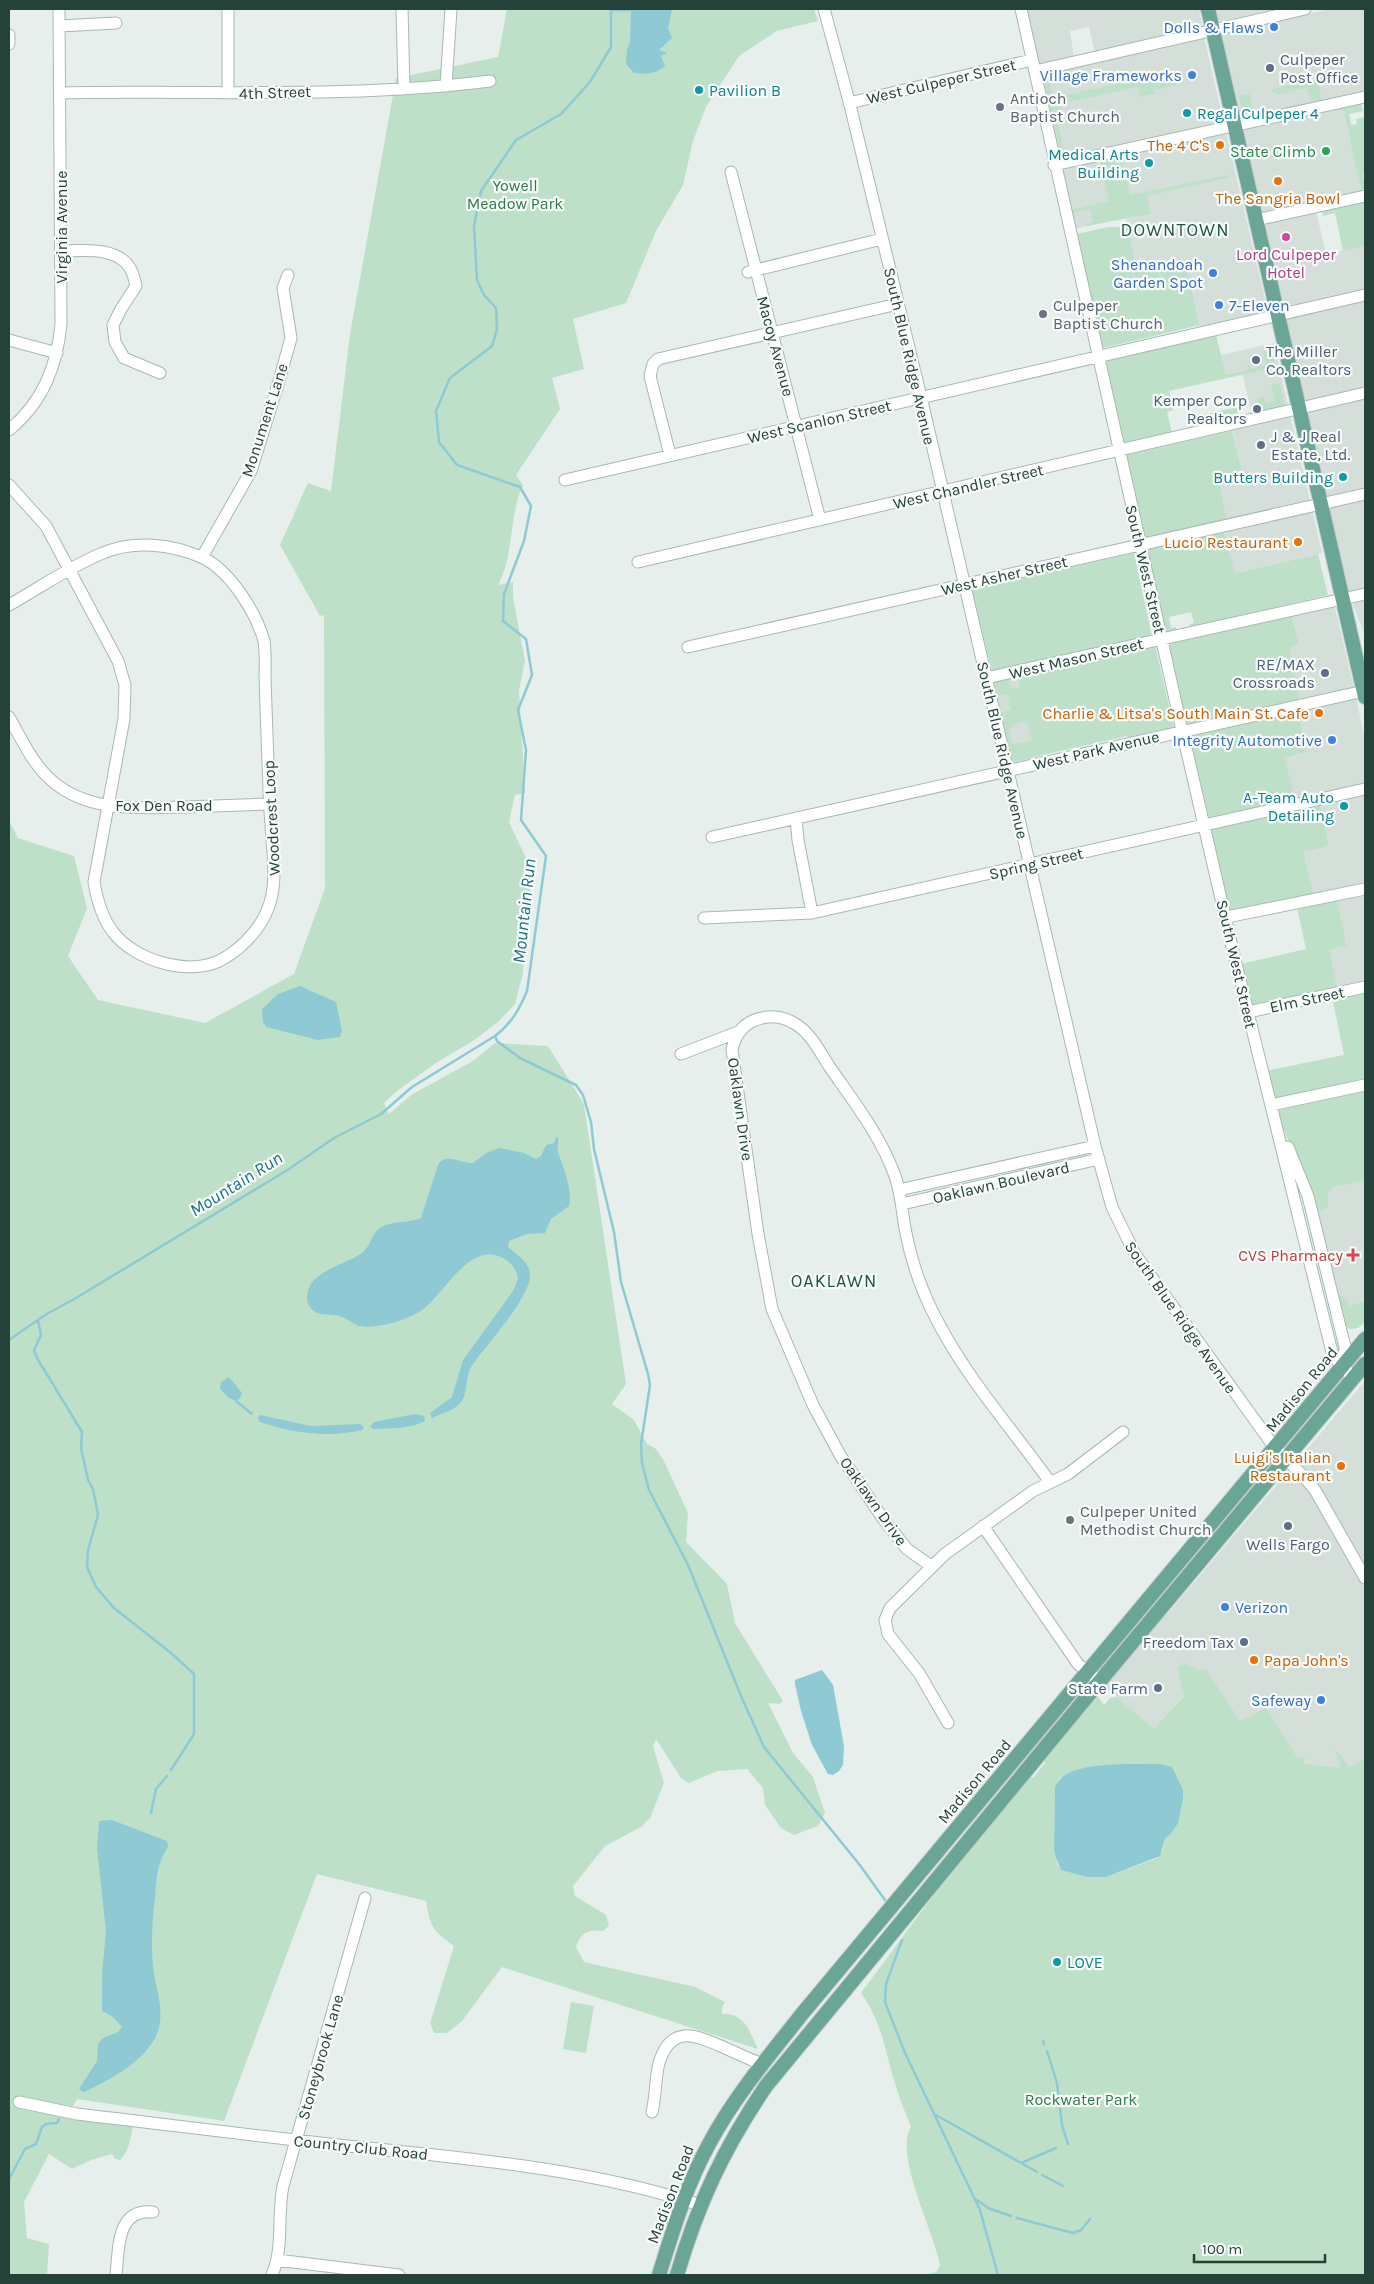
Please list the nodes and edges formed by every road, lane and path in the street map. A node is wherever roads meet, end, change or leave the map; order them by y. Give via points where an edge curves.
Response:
1 (59, 9) edge
2 (228, 9) edge
3 (402, 9) edge
4 (451, 9) edge
5 (1021, 9) edge
6 (1208, 9) edge
7 (1305, 9) edge
8 (824, 10) edge
9 (116, 23) dead end
10 (60, 26) junction
11 (1213, 31) junction
12 (9, 35) edge
13 (9, 44) edge
14 (1034, 66) junction
15 (490, 81) dead end
16 (446, 86) junction
17 (404, 88) junction
18 (60, 93) junction
19 (228, 93) junction
20 (1365, 97) edge
21 (849, 102) junction
22 (1234, 126) junction
23 (1054, 165) junction
24 (731, 172) dead end
25 (1365, 196) edge
26 (1256, 220) junction
27 (882, 239) junction
28 (61, 251) junction
29 (752, 271) junction
30 (288, 275) dead end
31 (1365, 294) edge
32 (898, 304) junction
33 (1277, 314) junction
34 (773, 333) junction
35 (10, 341) edge
36 (57, 353) junction
37 (1097, 356) junction
38 (160, 373) dead end
39 (1365, 393) edge
40 (921, 397) junction
41 (1299, 409) junction
42 (797, 426) junction
43 (9, 430) edge
44 (1119, 451) junction
45 (670, 455) junction
46 (565, 480) dead end
47 (9, 486) edge
48 (942, 492) junction
49 (1365, 494) edge
50 (1320, 504) junction
51 (820, 520) junction
52 (1140, 544) junction
53 (202, 557) junction
54 (638, 562) dead end
55 (69, 571) junction
56 (964, 584) junction
57 (1365, 594) edge
58 (1342, 599) junction
59 (9, 605) edge
60 (1162, 639) junction
61 (1353, 646) junction
62 (688, 647) dead end
63 (1365, 660) edge
64 (986, 678) junction
65 (1364, 694) edge
66 (9, 716) edge
67 (1182, 730) junction
68 (1008, 770) junction
69 (1365, 789) edge
70 (269, 804) junction
71 (108, 806) junction
72 (796, 818) junction
73 (1205, 824) junction
74 (712, 837) dead end
75 (1030, 864) junction
76 (1365, 889) edge
77 (812, 913) junction
78 (1227, 917) junction
79 (704, 918) dead end
80 (1365, 987) edge
81 (1248, 1012) junction
82 (738, 1032) junction
83 (681, 1054) dead end
84 (1365, 1086) edge
85 (1271, 1105) junction
86 (1095, 1146) junction
87 (1099, 1159) junction
88 (899, 1190) junction
89 (902, 1204) junction
90 (1365, 1339) edge
91 (1344, 1364) junction
92 (1365, 1364) edge
93 (1352, 1379) junction
94 (1123, 1432) dead end
95 (1275, 1448) junction
96 (1286, 1460) junction
97 (1050, 1482) junction
98 (983, 1526) junction
99 (931, 1566) junction
100 (1365, 1578) edge
101 (1088, 1672) junction
102 (1100, 1681) junction
103 (948, 1723) dead end
104 (365, 1898) dead end
105 (762, 2064) junction
106 (19, 2102) dead end
107 (652, 2112) dead end
108 (297, 2140) junction
109 (683, 2200) junction
110 (700, 2205) junction
111 (153, 2212) dead end
112 (277, 2260) junction
113 (116, 2275) edge
114 (272, 2275) edge
115 (399, 2275) edge
116 (660, 2275) edge
117 (677, 2275) edge

1 - 10 street, Virginia Avenue
2 - 19 street
3 - 17 street
4 - 16 street
5 - 14 street, South West Street
6 - 11 main road
7 - 11 street, West Culpeper Street
8 - 21 street, South Blue Ridge Avenue
9 - 10 street
10 - 18 street, Virginia Avenue
11 - 14 street, West Culpeper Street
11 - 22 main road
12 - 13 street
14 - 21 street, West Culpeper Street
14 - 23 street, South West Street
15 - 16 street, 4th Street
16 - 17 street, 4th Street
17 - 19 street, 4th Street
18 - 19 street, 4th Street
18 - 28 street, Virginia Avenue
20 - 22 street
21 - 27 street, South Blue Ridge Avenue
22 - 23 street
22 - 26 main road
23 - 37 street, South West Street
24 - 29 street, Macoy Avenue
25 - 26 street
26 - 33 main road
27 - 29 street
27 - 32 street, South Blue Ridge Avenue
28 - 36 street, Virginia Avenue via 61,324
28 - 38 street via 99,251 121,258 130,268 136,286 113,325 115,342 124,358
29 - 34 street, Macoy Avenue
30 - 53 street, Monument Lane via 283,288 290,338 279,381 251,471
31 - 33 street, West Scanlon Street
32 - 34 street
32 - 40 street, South Blue Ridge Avenue
33 - 37 street, West Scanlon Street
33 - 41 main road
34 - 42 street, Macoy Avenue
34 - 45 street via 665,357 653,364 650,376
35 - 36 street
36 - 43 street, Virginia Avenue via 40,397
37 - 40 street, West Scanlon Street
37 - 44 street, South West Street
39 - 41 street, West Chandler Street
40 - 42 street, West Scanlon Street
40 - 48 street, South Blue Ridge Avenue
41 - 44 street, West Chandler Street
41 - 50 main road
42 - 45 street, West Scanlon Street
42 - 51 street, Macoy Avenue
44 - 48 street, West Chandler Street
44 - 52 street, South West Street
45 - 46 street, West Scanlon Street
47 - 55 street via 46,526
48 - 51 street, West Chandler Street
48 - 56 street, South Blue Ridge Avenue
49 - 50 street, West Asher Street
50 - 52 street, West Asher Street
50 - 58 main road
51 - 54 street, West Chandler Street
52 - 56 street, West Asher Street
52 - 60 street, South West Street
53 - 55 street, Woodcrest Loop via 166,546 137,545 104,552
53 - 70 street, Woodcrest Loop via 236,586 254,615 264,643
55 - 59 street
55 - 71 street, Woodcrest Loop via 118,661 125,685 124,720
56 - 62 street, West Asher Street
56 - 64 street, South Blue Ridge Avenue
57 - 58 street, West Mason Street
58 - 60 street, West Mason Street
58 - 61 main road
60 - 64 street, West Mason Street
60 - 67 street, South West Street
61 - 63 main road
61 - 65 main road
64 - 68 street, South Blue Ridge Avenue
65 - 67 street, West Park Avenue
66 - 71 street, Fox Den Road via 30,754 50,780 72,795
67 - 68 street, West Park Avenue
67 - 73 street, South West Street
68 - 72 street, West Park Avenue
68 - 75 street, South Blue Ridge Avenue
69 - 73 street, Spring Street
70 - 71 street, Fox Den Road
70 - 71 street, Woodcrest Loop via 274,880 267,910 255,931 241,946 218,961 190,967 164,964 134,952 114,933 98,904 94,882
72 - 74 street, West Park Avenue
72 - 77 street
73 - 75 street, Spring Street
73 - 78 street, South West Street
75 - 77 street, Spring Street
75 - 86 street, South Blue Ridge Avenue
76 - 78 street
77 - 79 street, Spring Street
78 - 81 street, South West Street
80 - 81 street, Elm Street
81 - 85 street, South West Street
82 - 83 street
82 - 88 street via 752,1021 769,1017 788,1020 804,1030 864,1117 891,1166
82 - 99 street, Oaklawn Drive via 732,1050 735,1075 772,1309 840,1455 884,1520 908,1549
84 - 85 street
85 - 91 street, South West Street via 1332,1352
86 - 87 street, South Blue Ridge Avenue
86 - 88 street, Oaklawn Boulevard
87 - 89 street, Oaklawn Boulevard
87 - 95 street, South Blue Ridge Avenue via 1112,1207 1135,1254
88 - 89 street
89 - 97 street via 916,1269 938,1323 964,1365
90 - 91 main road, Madison Road
91 - 93 street, South West Street
91 - 95 main road, Madison Road
92 - 93 main road, Madison Road
93 - 96 main road, Madison Road
94 - 97 street via 1068,1474
95 - 96 street, South Blue Ridge Avenue
95 - 101 main road, Madison Road
96 - 100 street, South Blue Ridge Avenue via 1315,1490
96 - 102 main road, Madison Road
97 - 98 street
98 - 99 street
98 - 101 street via 1078,1664
99 - 103 street via 890,1608 885,1620 890,1637 918,1673
101 - 102 street
101 - 105 main road, Madison Road
102 - 110 main road, Madison Road via 790,2055 744,2119
104 - 108 street, Stoneybrook Lane
105 - 107 street via 696,2036 681,2036 663,2052
105 - 109 main road, Madison Road via 728,2110
106 - 108 street, Country Club Road via 77,2114
108 - 109 street, Country Club Road via 514,2166 602,2180
108 - 112 street, Stoneybrook Lane via 280,2201
109 - 110 street, Country Club Road
109 - 116 main road, Madison Road
110 - 117 main road, Madison Road
111 - 113 street via 139,2212 125,2223
112 - 114 street, Stoneybrook Lane
112 - 115 street

